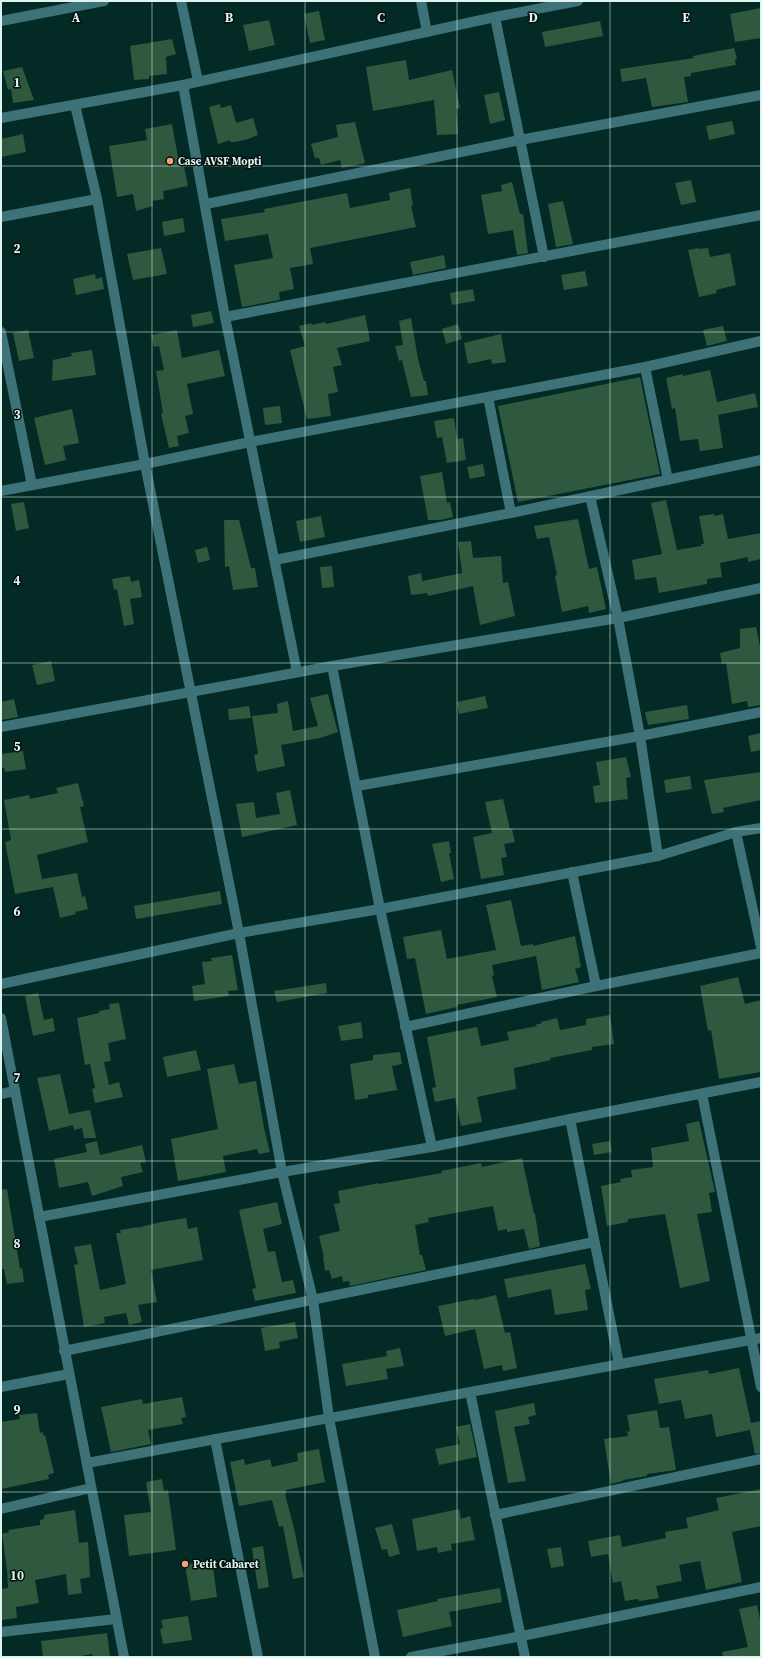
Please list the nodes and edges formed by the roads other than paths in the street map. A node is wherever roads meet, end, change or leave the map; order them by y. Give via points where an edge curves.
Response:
1 (104, 1) edge
2 (181, 1) edge
3 (421, 1) edge
4 (578, 1) edge
5 (495, 17) junction
6 (1, 22) edge
7 (427, 32) junction
8 (198, 81) junction
9 (184, 85) junction
10 (761, 95) edge
11 (75, 105) junction
12 (1, 118) edge
13 (520, 140) junction
14 (97, 199) junction
15 (206, 204) junction
16 (761, 215) edge
17 (1, 217) edge
18 (544, 256) junction
19 (225, 317) junction
20 (1, 332) edge
21 (761, 342) edge
22 (645, 367) junction
23 (488, 396) junction
24 (250, 442) junction
25 (761, 460) edge
26 (144, 464) junction
27 (668, 480) junction
28 (32, 486) junction
29 (1, 492) edge
30 (590, 496) junction
31 (511, 513) junction
32 (275, 560) junction
33 (761, 588) edge
34 (618, 618) junction
35 (332, 666) junction
36 (297, 672) junction
37 (190, 692) junction
38 (761, 712) edge
39 (1, 727) edge
40 (640, 736) junction
41 (357, 786) junction
42 (761, 828) edge
43 (736, 832) junction
44 (658, 856) junction
45 (572, 872) junction
46 (380, 909) junction
47 (239, 933) junction
48 (761, 947) edge
49 (761, 953) edge
50 (1, 984) edge
51 (596, 986) junction
52 (1, 1018) edge
53 (405, 1027) junction
54 (761, 1082) edge
55 (15, 1092) junction
56 (1, 1094) edge
57 (702, 1094) junction
58 (570, 1118) junction
59 (432, 1147) junction
60 (282, 1172) junction
61 (39, 1217) junction
62 (594, 1242) junction
63 (313, 1300) junction
64 (757, 1339) edge
65 (64, 1351) junction
66 (619, 1364) junction
67 (69, 1374) junction
68 (1, 1387) edge
69 (761, 1387) edge
70 (470, 1392) junction
71 (329, 1418) junction
72 (215, 1439) junction
73 (761, 1459) edge
74 (87, 1463) junction
75 (91, 1488) junction
76 (1, 1509) edge
77 (495, 1516) junction
78 (761, 1587) edge
79 (116, 1619) junction
80 (1, 1632) edge
81 (522, 1636) junction
82 (124, 1657) edge
83 (258, 1657) edge
84 (375, 1657) edge
85 (410, 1657) edge
86 (525, 1657) edge

1 - 6 street
2 - 8 street
3 - 7 street
4 - 5 street
5 - 7 street
5 - 13 street
7 - 8 street
8 - 9 street
9 - 11 street
9 - 15 street
10 - 13 street
11 - 12 street
11 - 14 street
13 - 15 street
13 - 18 street
14 - 17 street
14 - 26 street
15 - 19 street
16 - 18 street
18 - 19 street
19 - 24 street
20 - 28 street
21 - 22 street
22 - 23 street
22 - 27 street
23 - 24 street
23 - 31 street
24 - 26 street
24 - 32 street
25 - 27 street
26 - 28 street
26 - 37 street
27 - 30 street
28 - 29 street
30 - 31 street
30 - 34 street
31 - 32 street
32 - 36 street
33 - 34 street
34 - 35 street
34 - 40 street
35 - 36 street
35 - 41 street
36 - 37 street
37 - 39 street
37 - 47 street
38 - 40 street
40 - 41 street
40 - 44 street
41 - 46 street
42 - 43 street
43 - 44 street
43 - 48 street
44 - 45 street
45 - 46 street
45 - 51 street
46 - 47 street
46 - 53 street
47 - 50 street
47 - 60 street
49 - 51 street
51 - 53 street
52 - 55 street
53 - 59 street
54 - 57 street
55 - 56 street
55 - 61 street
57 - 58 street
57 - 64 street
58 - 59 street
58 - 62 street
59 - 60 street
60 - 61 street
60 - 63 street
61 - 65 street
62 - 63 street
62 - 66 street
63 - 65 street
63 - 71 street
64 - 66 street
64 - 69 street
65 - 67 street
66 - 70 street
67 - 68 street
67 - 74 street
70 - 71 street
70 - 77 street
71 - 72 street
71 - 84 street
72 - 74 street
72 - 83 street
73 - 77 street
74 - 75 street
75 - 76 street
75 - 79 street
77 - 81 street
78 - 81 street
79 - 80 street
79 - 82 street
81 - 85 street
81 - 86 street

